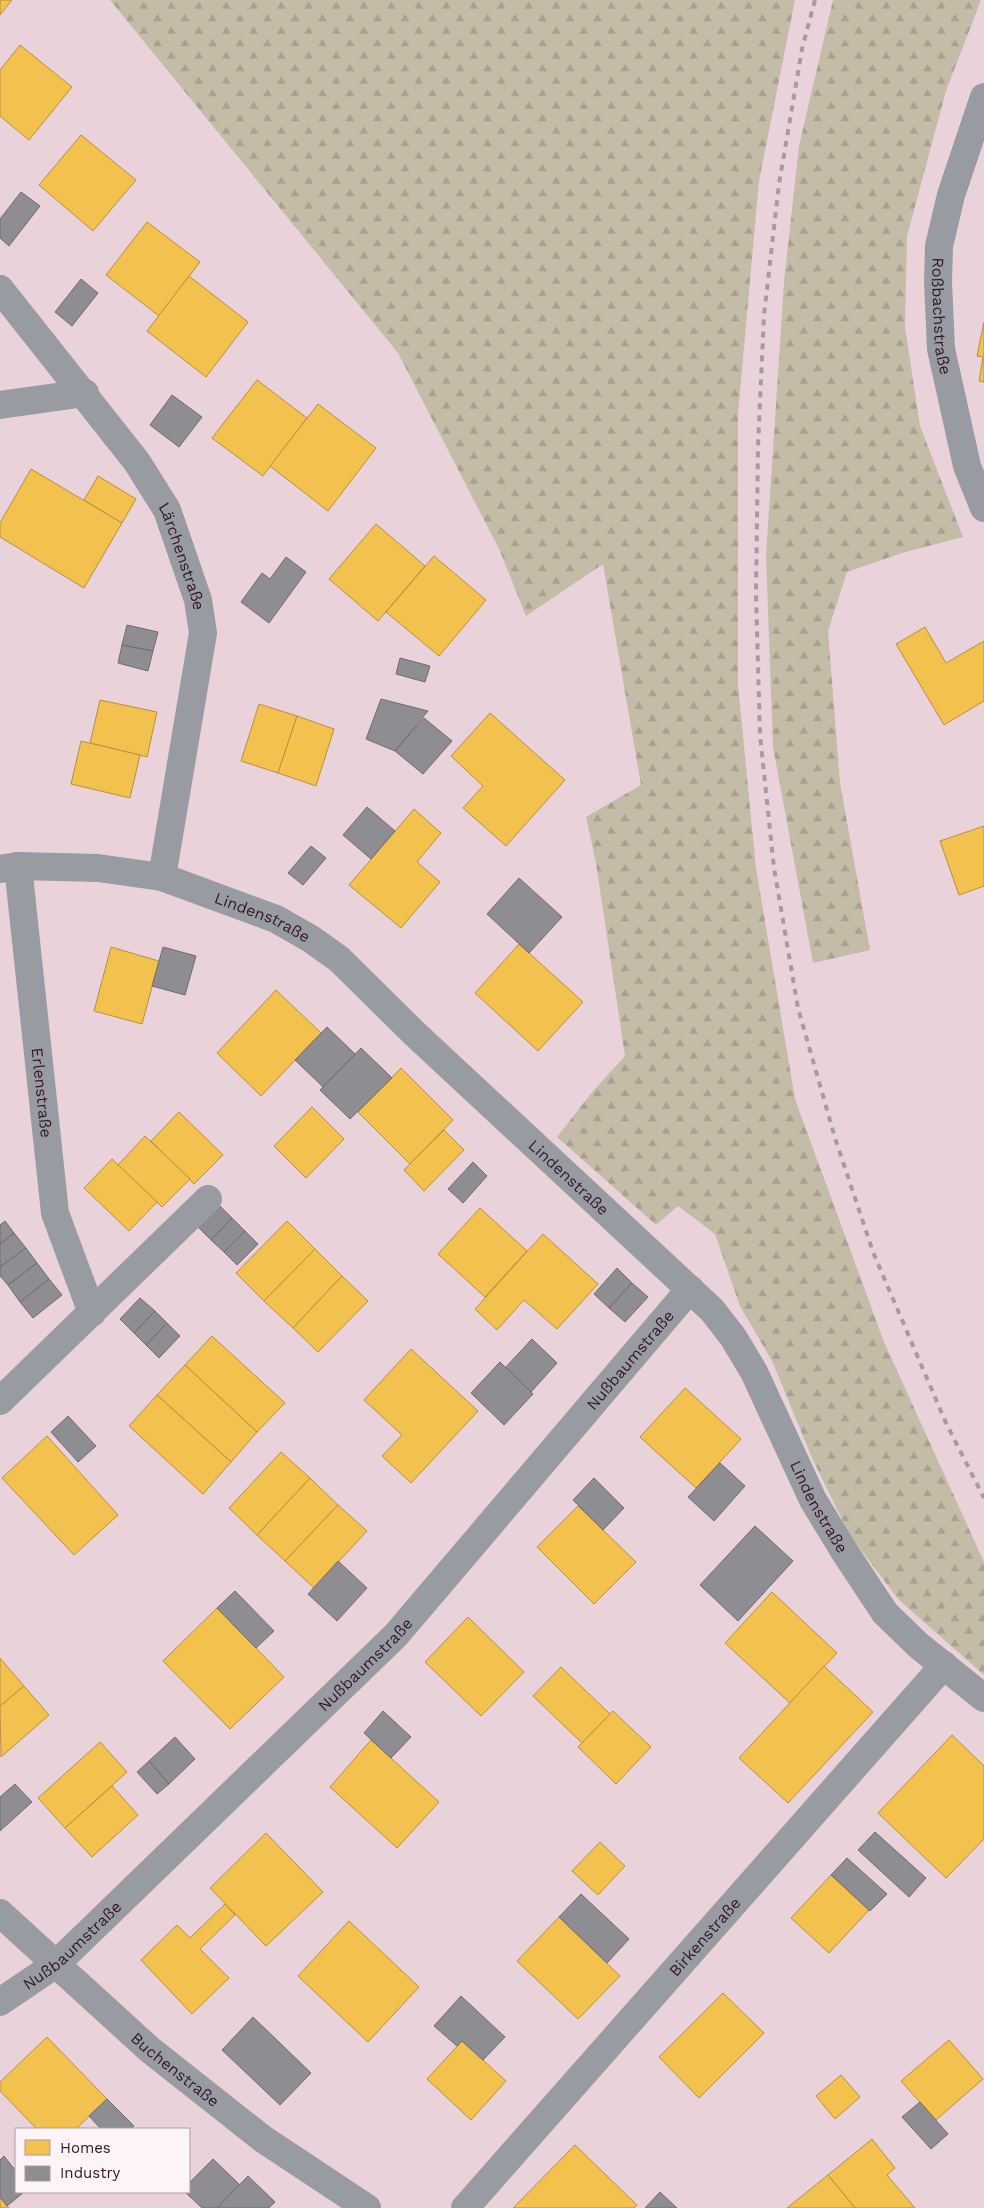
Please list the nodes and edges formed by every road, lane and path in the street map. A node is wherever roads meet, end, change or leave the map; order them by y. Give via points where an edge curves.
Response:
1 (984, 97) edge
2 (0, 289) edge
3 (85, 393) junction
4 (0, 405) edge
5 (984, 508) edge
6 (9, 867) edge
7 (162, 877) junction
8 (208, 1199) dead end
9 (690, 1289) junction
10 (92, 1313) junction
11 (0, 1401) edge
12 (944, 1665) junction
13 (984, 1698) edge
14 (0, 1913) edge
15 (56, 1964) junction
16 (0, 2002) edge
17 (366, 2208) edge
18 (465, 2208) edge

1 - 5 street, Roßbachstraße via 951,194 939,246 938,282 941,349 967,466
2 - 3 street, Lärchenstraße
3 - 4 street
3 - 7 street, Lärchenstraße via 138,462 167,510 198,600 203,633
6 - 7 street, Lindenstraße via 98,868
6 - 10 street, Erlenstraße via 55,1213
7 - 9 street, Lindenstraße via 276,919 339,959 415,1034
8 - 10 street
9 - 12 street, Lindenstraße via 733,1337 754,1372 813,1500 885,1613
9 - 15 street, Nußbaumstraße via 396,1635
10 - 11 street
12 - 13 street, Lindenstraße
12 - 18 street, Birkenstraße
14 - 15 street, Buchenstraße
15 - 16 street, Nußbaumstraße
15 - 17 street, Buchenstraße via 164,2062 263,2139

